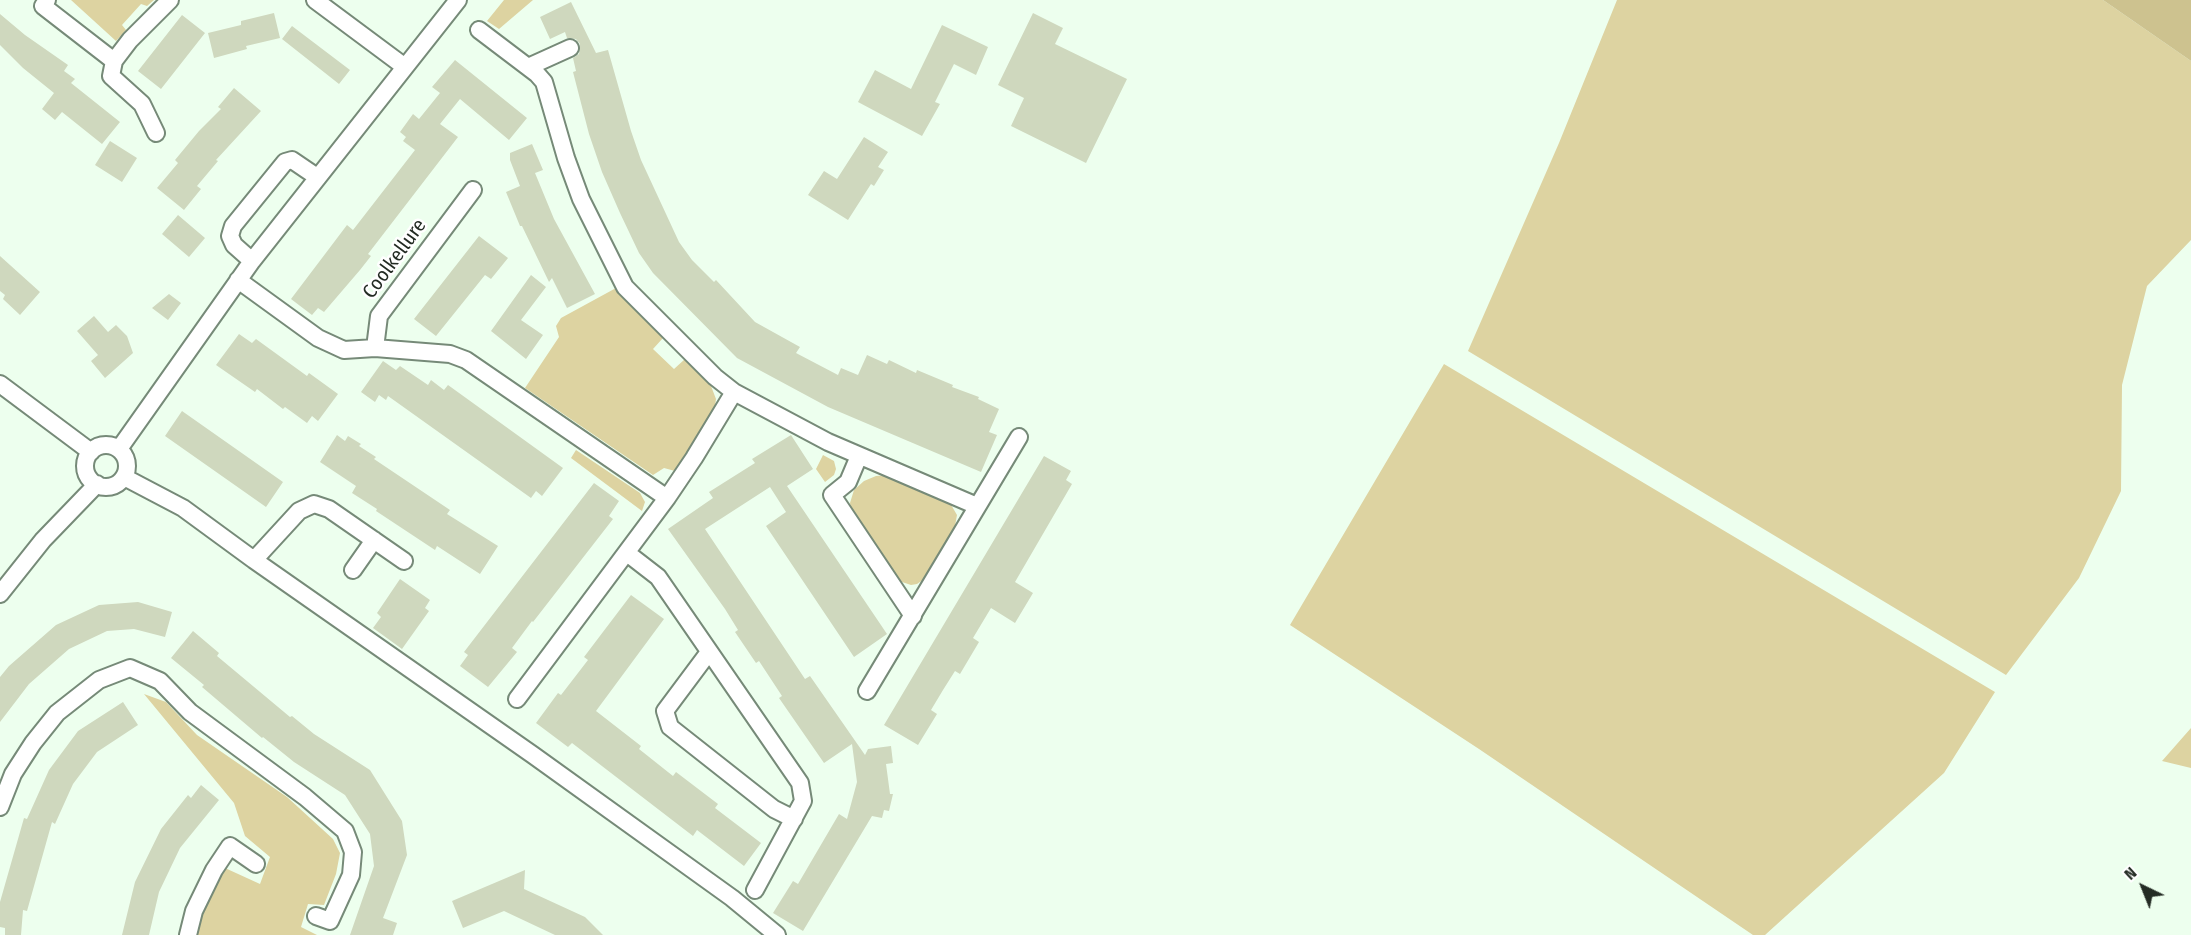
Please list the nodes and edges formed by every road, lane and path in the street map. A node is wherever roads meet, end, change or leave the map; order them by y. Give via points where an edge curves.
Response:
1 (47, 0) edge
2 (170, 0) edge
3 (315, 0) edge
4 (458, 0) edge
5 (479, 30) dead end
6 (570, 48) dead end
7 (114, 62) junction
8 (405, 67) junction
9 (528, 67) junction
10 (156, 133) dead end
11 (317, 177) junction
12 (473, 190) dead end
13 (252, 261) junction
14 (238, 280) junction
15 (375, 348) junction
16 (0, 384) edge
17 (734, 392) junction
18 (1019, 437) dead end
19 (119, 449) junction
20 (91, 452) junction
21 (859, 456) junction
22 (123, 477) junction
23 (97, 484) junction
24 (667, 498) junction
25 (977, 506) junction
26 (374, 540) junction
27 (627, 553) junction
28 (254, 560) junction
29 (404, 561) dead end
30 (353, 570) dead end
31 (0, 594) edge
32 (913, 616) junction
33 (710, 652) junction
34 (867, 692) dead end
35 (517, 699) dead end
36 (0, 807) edge
37 (794, 819) junction
38 (256, 864) dead end
39 (755, 890) dead end
40 (316, 916) dead end
41 (188, 935) edge
42 (777, 935) edge

1 - 7 street via 43,6
2 - 7 street
3 - 8 street
4 - 8 street
5 - 9 street
6 - 9 street
7 - 10 street via 111,76 142,104
8 - 11 street
9 - 17 street via 544,82 581,199 621,280
11 - 13 street
11 - 13 street via 292,160 285,162 232,226 234,245
12 - 15 street, Coolkellure via 379,316
13 - 14 street
14 - 15 street via 318,338 344,350
14 - 19 street
15 - 24 street via 450,354 466,360
16 - 20 street
17 - 21 street
17 - 24 street
18 - 25 street
19 - 20 street via 107,445
19 - 22 street via 127,465
20 - 23 street via 86,470
21 - 25 street
21 - 32 street via 848,482 832,495
22 - 23 street via 114,485
22 - 28 street via 183,508
23 - 31 street via 43,540
24 - 27 street
25 - 32 street
26 - 28 street via 329,509 314,504 299,511
26 - 29 street
26 - 30 street
27 - 33 street via 658,578
27 - 35 street
28 - 42 street via 552,768
32 - 34 street
33 - 37 street via 800,783 803,801
33 - 37 street via 665,711 670,727 774,809
36 - 40 street via 13,774 57,713 99,680 130,668 160,681 190,712 345,831 353,852 350,877 330,921
37 - 39 street
38 - 41 street via 230,846 199,900

